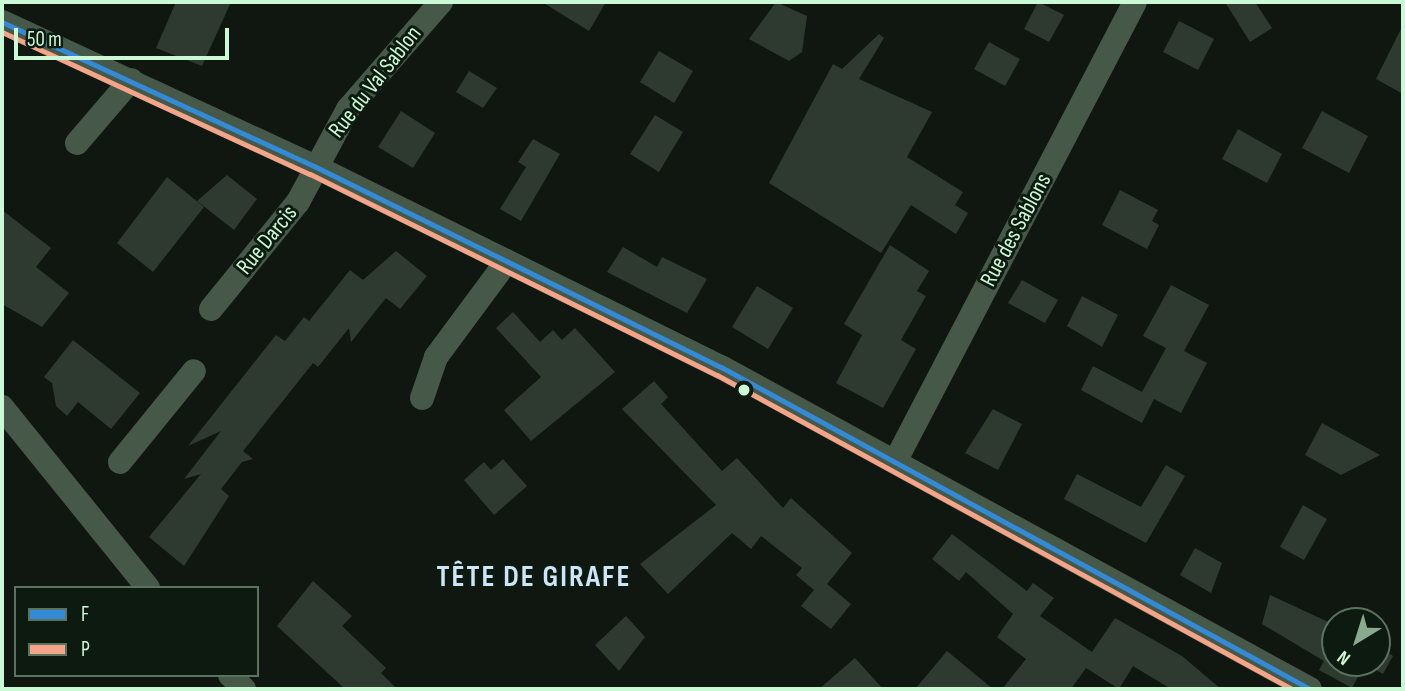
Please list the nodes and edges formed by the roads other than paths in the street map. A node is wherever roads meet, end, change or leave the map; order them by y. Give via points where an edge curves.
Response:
1 (442, 2) edge
2 (1135, 2) edge
3 (2, 22) edge
4 (131, 80) junction
5 (76, 143) dead end
6 (314, 166) junction
7 (507, 261) junction
8 (211, 309) dead end
9 (194, 371) dead end
10 (422, 398) dead end
11 (2, 407) edge
12 (897, 458) junction
13 (120, 462) dead end
14 (146, 586) edge
15 (1310, 689) edge

1 - 6 street, Rue du Val Sablon via 348,109
2 - 12 street, Rue des Sablons
3 - 4 street
4 - 5 street
4 - 6 street
6 - 7 street
6 - 8 street, Rue Darcis via 298,202
7 - 10 street via 436,357
7 - 12 street
9 - 13 street
11 - 14 street
12 - 15 street

